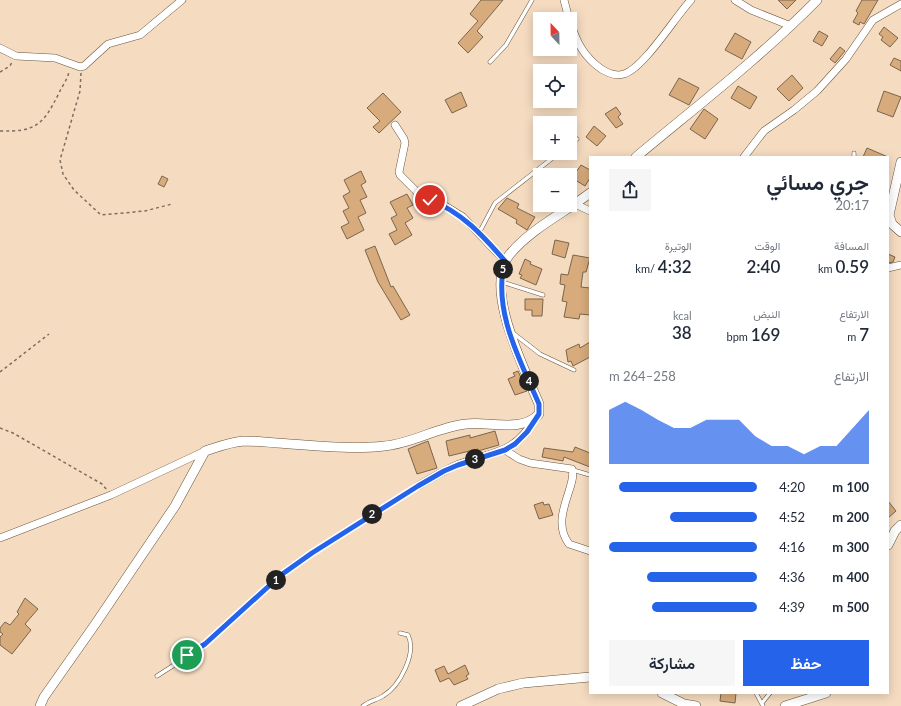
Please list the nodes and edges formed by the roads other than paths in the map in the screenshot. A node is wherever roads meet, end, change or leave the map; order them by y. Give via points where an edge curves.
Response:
1 (182, 0) edge
2 (532, 0) edge
3 (564, 0) edge
4 (691, 0) edge
5 (735, 0) edge
6 (817, 0) edge
7 (901, 4) edge
8 (568, 12) edge
9 (791, 26) junction
10 (577, 42) edge
11 (0, 48) edge
12 (490, 62) dead end
13 (395, 125) dead end
14 (637, 156) edge
15 (745, 156) edge
16 (550, 160) edge
17 (901, 162) edge
18 (589, 194) edge
19 (577, 203) edge
20 (577, 205) edge
21 (589, 211) edge
22 (562, 212) edge
23 (889, 214) edge
24 (901, 232) edge
25 (479, 233) junction
26 (505, 261) junction
27 (901, 265) edge
28 (889, 268) edge
29 (502, 282) junction
30 (543, 295) dead end
31 (509, 329) junction
32 (574, 370) dead end
33 (535, 418) junction
34 (505, 450) junction
35 (205, 451) junction
36 (572, 469) junction
37 (589, 475) edge
38 (418, 486) joint
39 (901, 524) edge
40 (0, 538) edge
41 (889, 543) edge
42 (589, 551) edge
43 (400, 633) dead end
44 (157, 676) dead end
45 (589, 677) edge
46 (664, 694) edge
47 (756, 694) edge
48 (769, 694) edge
49 (823, 694) edge
50 (762, 705) edge
51 (40, 706) edge
52 (363, 706) edge
53 (462, 706) edge
54 (696, 706) edge
55 (785, 706) edge

1 - 11 street via 140,34 108,44 84,66 80,67 55,58 16,56
2 - 12 lane via 506,45
3 - 8 street
4 - 10 street via 658,44 624,74 608,73 590,60
5 - 9 street via 750,10
6 - 9 street
7 - 15 street via 873,20 846,59 817,91 764,131
9 - 14 street
13 - 25 street via 405,143 400,175 419,194 453,210
16 - 25 lane via 496,203
17 - 23 street
18 - 19 street
20 - 21 street
22 - 26 street via 519,245
23 - 24 street via 892,224
25 - 26 street
26 - 29 street
27 - 28 street
29 - 30 lane
29 - 31 street via 503,309
31 - 32 lane via 540,354
31 - 33 street via 539,404 539,414
33 - 34 street via 521,439
33 - 35 street via 524,424 468,423 447,426 384,446 317,446 243,441
34 - 36 street via 530,464
34 - 38 street via 458,465
35 - 40 street via 111,495
35 - 51 street via 174,506
36 - 37 lane
36 - 42 street via 563,506 564,535 569,544
38 - 44 lane via 298,562 205,644
39 - 41 street
43 - 52 lane via 408,635 411,650 401,675 384,696
45 - 53 street via 523,683 498,689
46 - 54 street via 684,704
47 - 50 lane
48 - 50 lane
49 - 55 street

